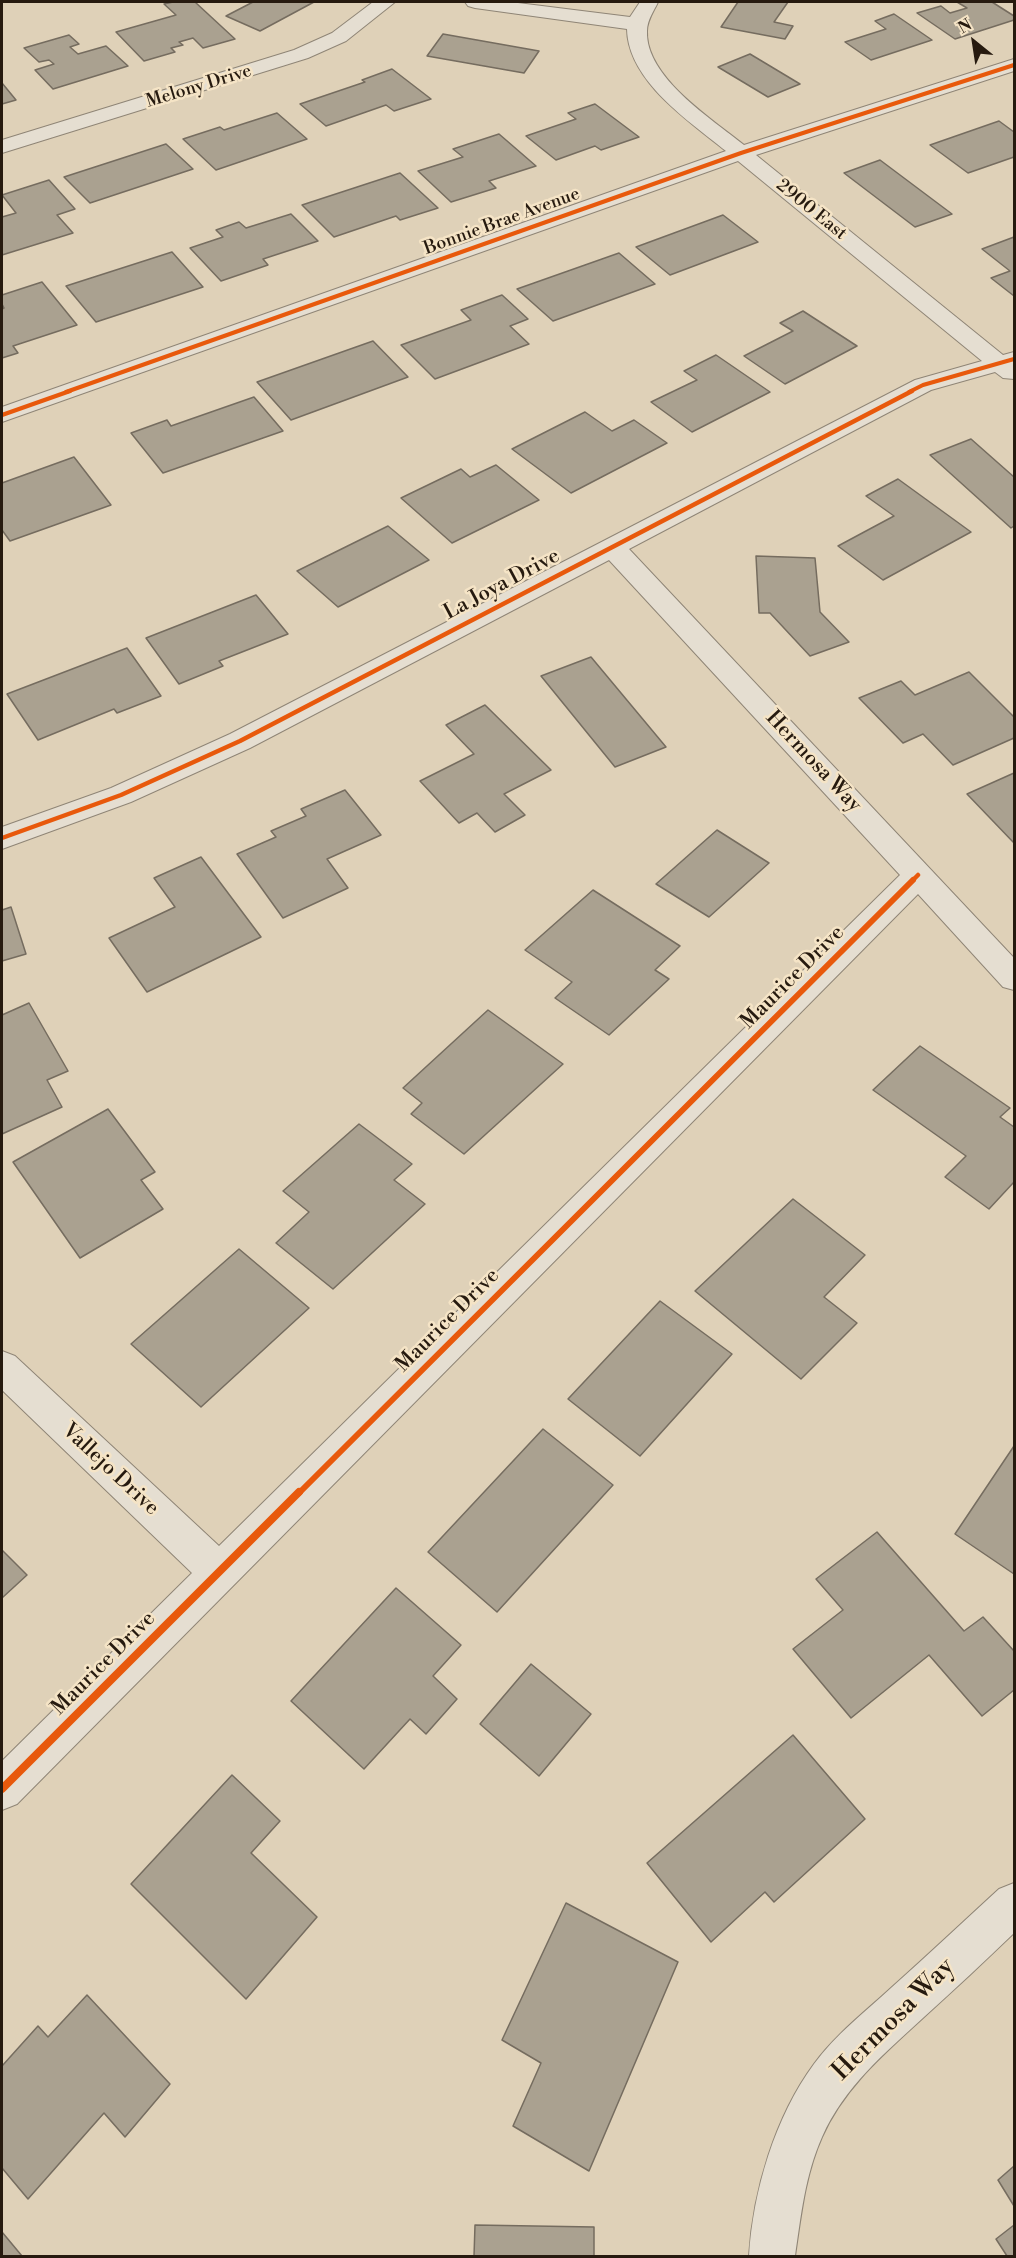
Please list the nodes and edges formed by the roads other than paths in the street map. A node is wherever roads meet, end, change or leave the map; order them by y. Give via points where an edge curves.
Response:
1 (385, 2) edge
2 (475, 2) edge
3 (649, 2) edge
4 (639, 24) junction
5 (1014, 65) edge
6 (2, 147) edge
7 (741, 153) junction
8 (1009, 366) edge
9 (2, 415) edge
10 (611, 546) junction
11 (2, 837) edge
12 (918, 875) junction
13 (1014, 978) edge
14 (2, 1367) edge
15 (219, 1572) junction
16 (2, 1789) edge
17 (1014, 1904) edge
18 (772, 2256) edge

1 - 6 street, Melony Drive via 339,37 301,54
2 - 4 street via 586,20
3 - 4 street
4 - 7 street, 2900 East via 637,45 642,57 670,95
5 - 7 street, Bonnie Brae Avenue
7 - 8 street, 2900 East
7 - 9 street, Bonnie Brae Avenue
8 - 10 street, La Joya Drive via 922,385
10 - 11 street, La Joya Drive via 182,769 122,795
10 - 12 street, Hermosa Way
12 - 13 street, Hermosa Way
12 - 15 street, Maurice Drive
14 - 15 street, Vallejo Drive
15 - 16 street, Maurice Drive
17 - 18 street, Hermosa Way via 842,2065 813,2106 792,2155 776,2211

